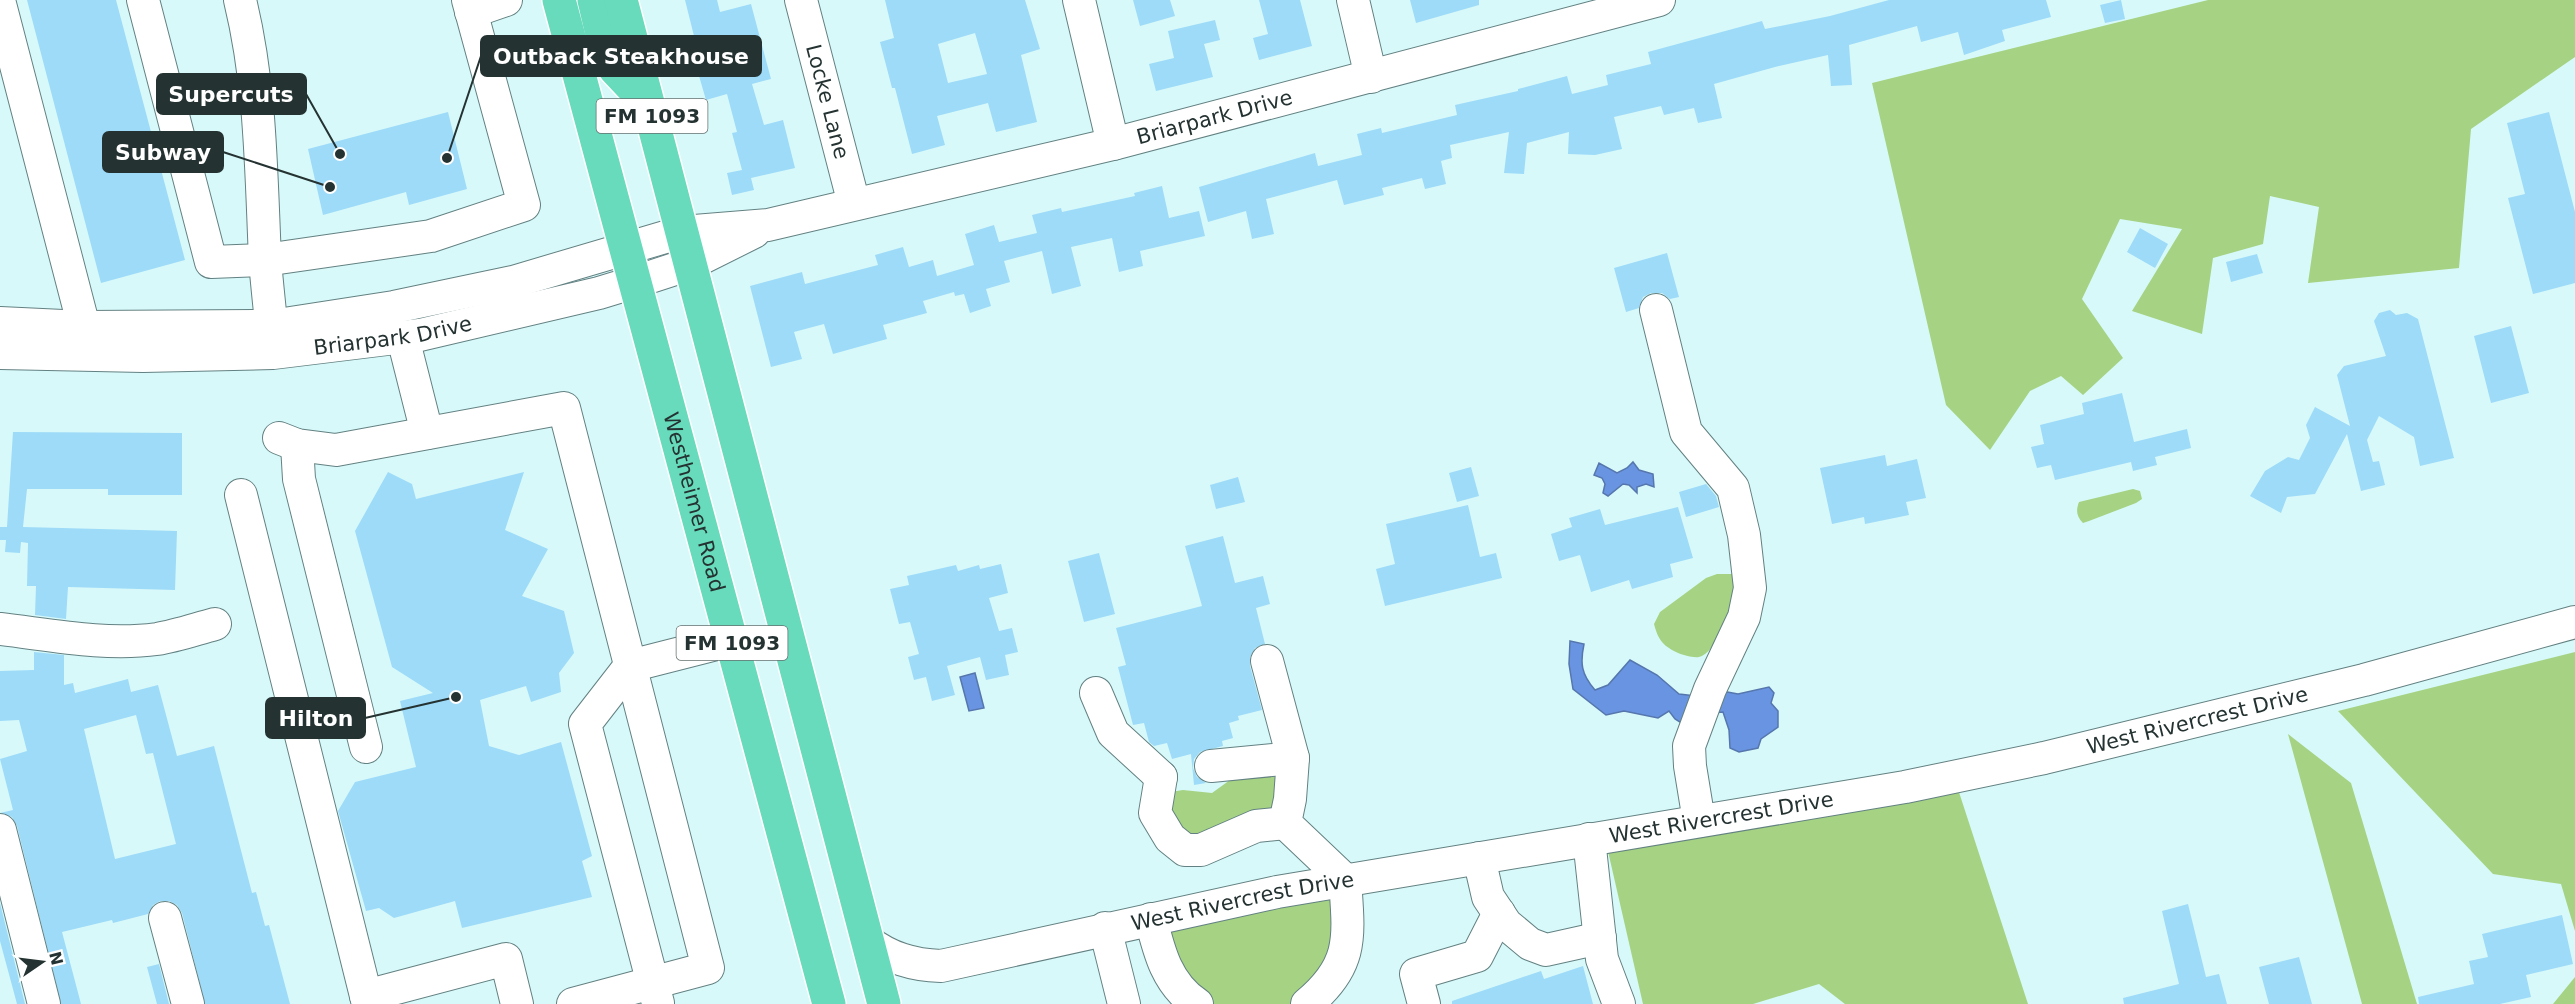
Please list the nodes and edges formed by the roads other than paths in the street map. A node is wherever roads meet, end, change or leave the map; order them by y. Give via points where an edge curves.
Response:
1 (143, 0) edge
2 (240, 0) edge
3 (506, 0) edge
4 (559, 0) edge
5 (594, 0) edge
6 (621, 0) edge
7 (801, 0) edge
8 (1079, 0) edge
9 (1353, 0) edge
10 (1659, 0) edge
11 (0, 4) edge
12 (1628, 4) edge
13 (470, 6) edge
14 (1371, 77) junction
15 (649, 106) junction
16 (1113, 144) junction
17 (854, 204) junction
18 (768, 225) junction
19 (682, 232) junction
20 (626, 248) junction
21 (266, 260) junction
22 (690, 264) junction
23 (635, 282) junction
24 (1656, 310) dead end
25 (0, 323) edge
26 (84, 327) junction
27 (403, 338) junction
28 (272, 339) junction
29 (0, 353) edge
30 (427, 433) junction
31 (241, 495) dead end
32 (2575, 622) edge
33 (215, 624) dead end
34 (0, 628) edge
35 (732, 640) junction
36 (1267, 661) dead end
37 (630, 666) junction
38 (1095, 693) dead end
39 (366, 747) dead end
40 (1293, 758) junction
41 (1161, 777) junction
42 (1699, 821) junction
43 (1285, 823) junction
44 (0, 830) edge
45 (1589, 839) junction
46 (1479, 858) junction
47 (1345, 880) junction
48 (1499, 913) junction
49 (165, 918) dead end
50 (1151, 919) junction
51 (1105, 928) junction
52 (1600, 938) junction
53 (867, 941) junction
54 (655, 994) edge
55 (367, 1000) edge
56 (44, 1004) edge
57 (188, 1004) edge
58 (517, 1004) edge
59 (573, 1004) edge
60 (837, 1004) edge
61 (884, 1004) edge
62 (1124, 1004) edge
63 (1197, 1004) edge
64 (1306, 1004) edge
65 (1424, 1004) edge
66 (1619, 1004) edge

1 - 21 street via 211,262
2 - 21 street via 261,128
3 - 13 street
4 - 20 main road, Westheimer Road / FM 1093
5 - 15 main road via 605,47 615,69
6 - 15 main road, FM 1093
7 - 17 street, Locke Lane
8 - 16 street
9 - 14 street
10 - 12 street, Briarpark Drive
11 - 26 street
12 - 14 street, Briarpark Drive
13 - 21 street via 524,205 431,236
14 - 16 street, Briarpark Drive
15 - 19 main road, FM 1093
16 - 17 street, Briarpark Drive
17 - 18 street, Briarpark Drive
18 - 19 street, Briarpark Drive
18 - 22 street, Briarpark Drive
19 - 20 street, Briarpark Drive
19 - 22 main road, FM 1093
20 - 23 main road, Westheimer Road / FM 1093
20 - 28 street, Briarpark Drive via 513,282 394,307
21 - 28 street
22 - 23 street, Briarpark Drive
22 - 53 main road, FM 1093
23 - 27 street, Briarpark Drive
23 - 35 main road, Westheimer Road / FM 1093
24 - 42 street via 1686,432 1733,488 1750,588 1736,638 1710,689 1689,746
25 - 26 street, Briarpark Drive
26 - 28 street, Briarpark Drive
27 - 28 street, Briarpark Drive
27 - 30 street
28 - 29 street, Briarpark Drive via 143,356
30 - 37 street via 564,408
30 - 39 street via 336,450 288,441
31 - 55 street
32 - 42 street, West Rivercrest Drive via 2364,680 2044,758 1905,787
33 - 34 street via 158,639 126,641 86,640
35 - 37 street
35 - 60 main road, Westheimer Road / FM 1093
36 - 40 street
37 - 54 street via 585,724
37 - 54 street via 708,968
38 - 41 street via 1113,733
40 - 41 street via 1202,768
40 - 43 street
41 - 43 street via 1155,813 1170,838 1185,850 1201,850 1256,826
42 - 45 street, West Rivercrest Drive
43 - 47 street
44 - 56 street
45 - 46 street, West Rivercrest Drive
45 - 52 street
46 - 47 street, West Rivercrest Drive
46 - 48 street via 1488,897
47 - 50 street, West Rivercrest Drive
47 - 64 street via 1346,945 1338,972
48 - 52 street via 1530,944 1546,950
48 - 65 street via 1477,956 1416,974
49 - 57 street
50 - 51 street, West Rivercrest Drive
50 - 63 street via 1173,983
51 - 53 street, West Rivercrest Drive via 941,966 902,961
51 - 62 street
52 - 66 street via 1602,959
53 - 61 main road, FM 1093
54 - 59 street
55 - 58 street via 506,959

